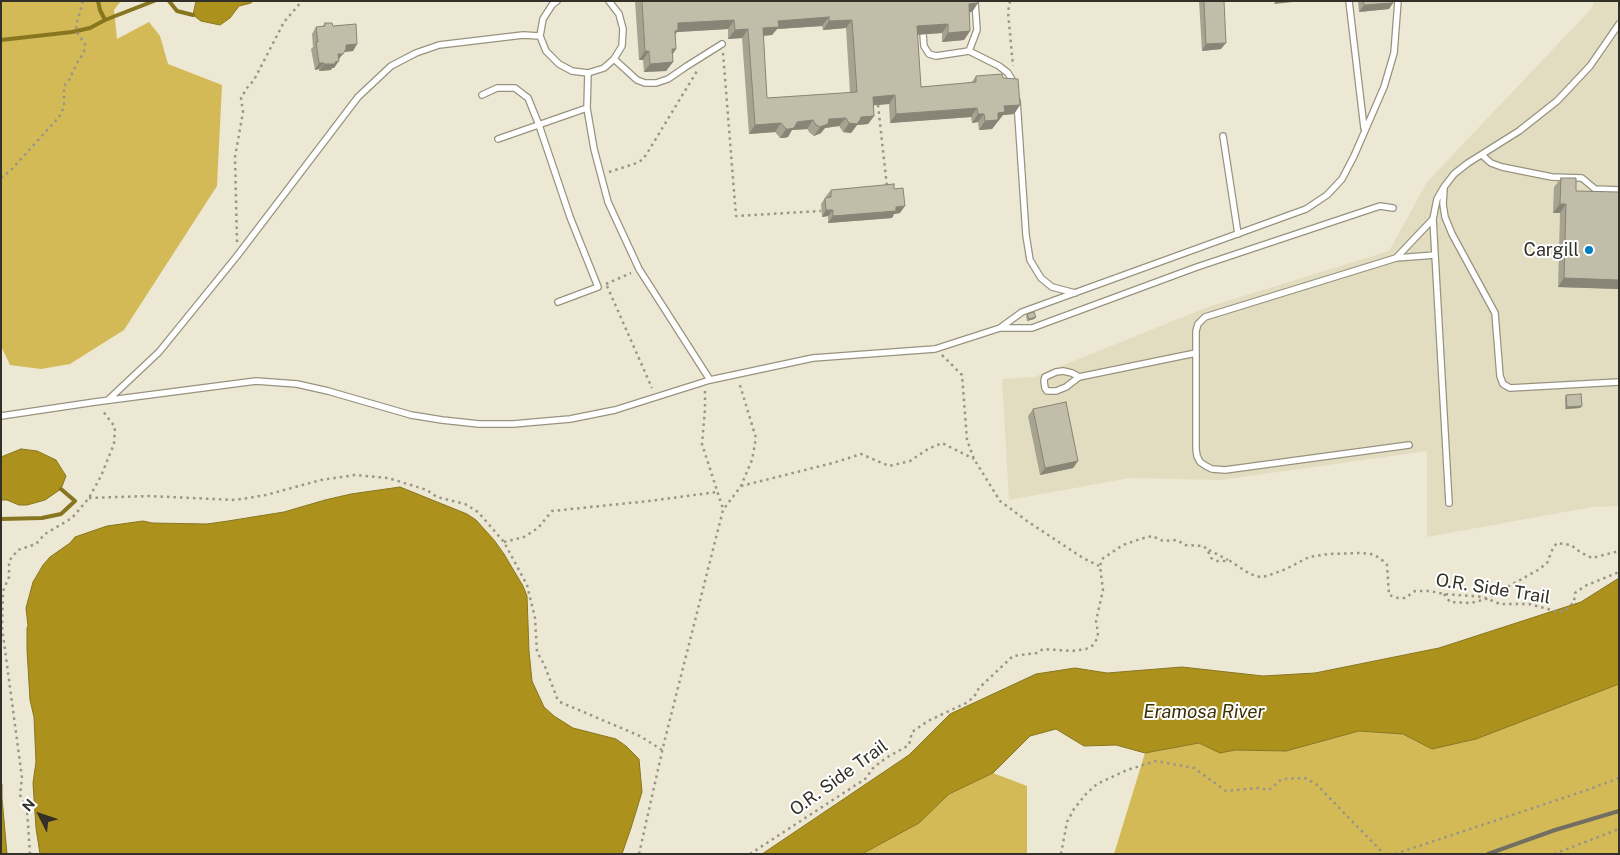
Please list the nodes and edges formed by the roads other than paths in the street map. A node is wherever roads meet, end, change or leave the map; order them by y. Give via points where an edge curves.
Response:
1 (557, 1) edge
2 (609, 1) edge
3 (1349, 1) edge
4 (1398, 1) edge
5 (974, 2) edge
6 (1619, 24) edge
7 (923, 34) edge
8 (540, 36) junction
9 (722, 44) road end
10 (969, 51) junction
11 (614, 59) junction
12 (588, 73) junction
13 (1016, 88) edge
14 (482, 95) dead end
15 (1017, 98) edge
16 (588, 108) junction
17 (539, 125) junction
18 (1364, 130) junction
19 (1223, 136) dead end
20 (498, 140) dead end
21 (1482, 155) junction
22 (1444, 187) junction
23 (1619, 190) edge
24 (1393, 208) dead end
25 (1432, 219) junction
26 (1238, 234) junction
27 (1436, 254) junction
28 (1396, 258) junction
29 (1075, 293) junction
30 (558, 302) dead end
31 (1000, 328) junction
32 (1196, 353) junction
33 (1080, 377) junction
34 (707, 381) junction
35 (1619, 382) edge
36 (108, 400) junction
37 (1, 416) edge
38 (1409, 445) dead end
39 (1449, 503) dead end

1 - 8 lane via 543,19
2 - 11 lane via 619,14 623,29 622,46
3 - 18 lane
4 - 18 lane via 1394,53 1384,87
5 - 10 lane via 977,30
6 - 21 lane via 1590,66 1557,101
7 - 10 lane via 929,54 936,56
8 - 12 lane via 546,51 559,64 572,72
8 - 36 lane via 523,35 439,45 391,66 358,97 159,352
9 - 11 lane via 668,79 656,83 637,80
10 - 13 lane via 1008,73
11 - 12 lane via 604,68
12 - 16 lane
14 - 17 lane via 496,88 515,88 528,98
15 - 29 lane via 1030,260 1041,278 1052,287
16 - 17 lane
16 - 34 lane via 594,150 608,202 640,269
17 - 20 lane
17 - 30 lane via 598,287
18 - 26 lane via 1342,179 1327,196 1306,209
19 - 26 lane
21 - 22 lane via 1468,162
21 - 23 lane via 1502,167 1552,177 1582,178 1595,189
22 - 25 lane via 1437,198
22 - 35 lane via 1443,204 1448,225 1495,313 1502,384 1510,388
24 - 31 lane via 1380,206 1197,267 1032,328
25 - 27 lane
25 - 28 lane
26 - 29 lane
27 - 28 lane
27 - 39 lane
28 - 32 lane via 1205,317 1196,331
29 - 31 lane via 1022,312
31 - 34 lane via 935,349 813,358
32 - 33 lane
32 - 38 lane via 1196,449 1200,462 1212,469 1225,470
33 - 33 lane via 1056,391 1045,388 1045,378 1056,372
34 - 36 lane via 615,410 570,419 513,424 479,424 411,415 297,384 256,381
36 - 37 lane

